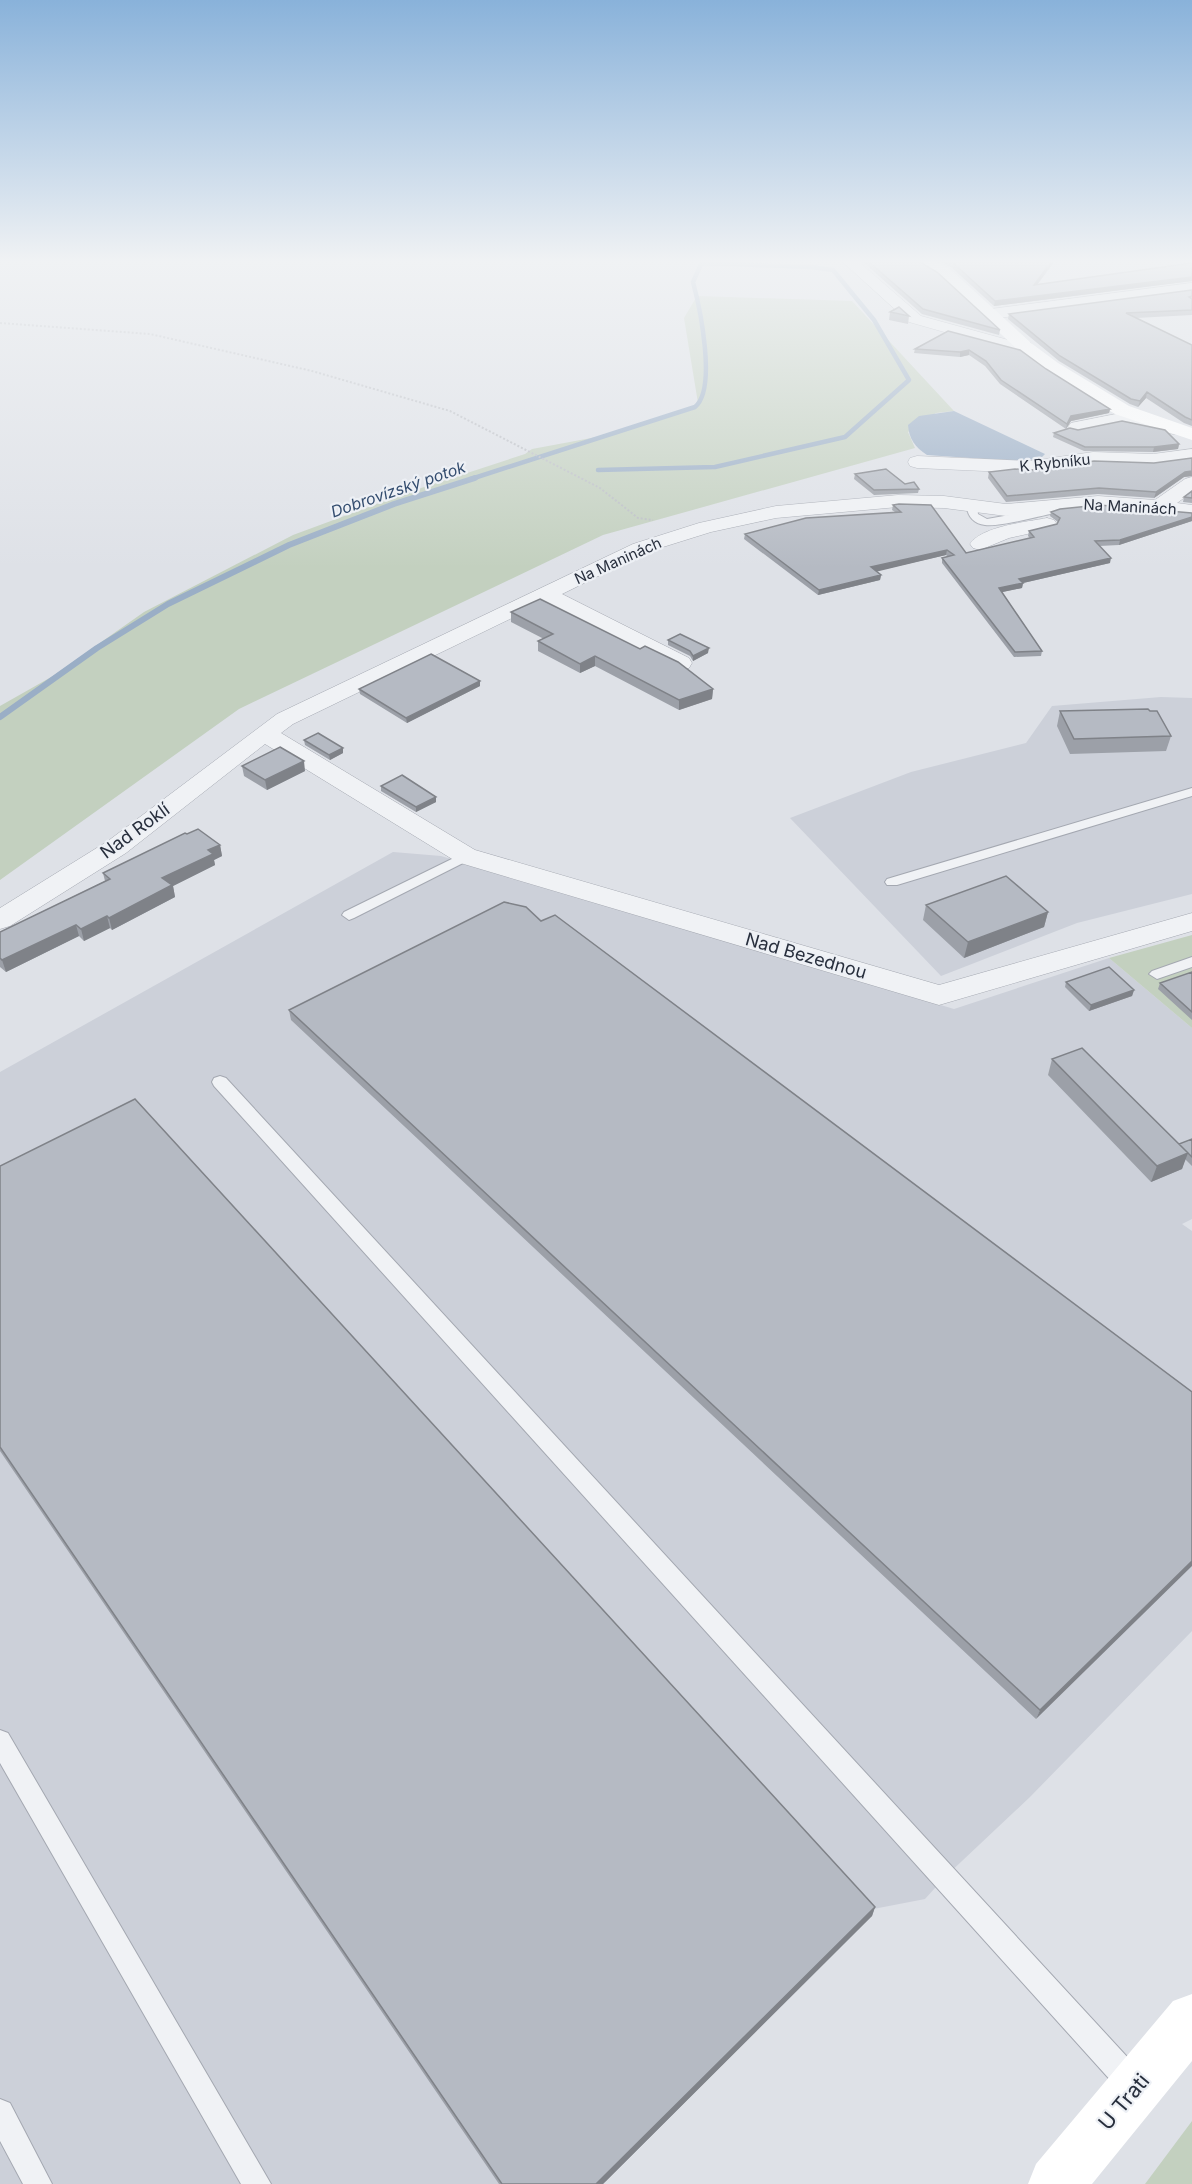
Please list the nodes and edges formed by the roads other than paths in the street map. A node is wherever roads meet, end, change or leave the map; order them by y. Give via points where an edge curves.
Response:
1 (1048, 364) edge
2 (1077, 427) edge
3 (1187, 432) edge
4 (1192, 455) edge
5 (917, 462) dead end
6 (1192, 483) edge
7 (1159, 506) junction
8 (1192, 511) edge
9 (980, 544) dead end
10 (545, 594) junction
11 (681, 663) edge
12 (264, 733) junction
13 (1192, 792) edge
14 (466, 856) junction
15 (892, 882) dead end
16 (349, 915) dead end
17 (0, 920) edge
18 (1192, 922) edge
19 (1192, 962) edge
20 (1157, 974) dead end
21 (219, 1082) dead end
22 (0, 1741) edge
23 (1192, 2020) edge
24 (1136, 2088) junction
25 (0, 2113) edge
26 (38, 2184) edge
27 (257, 2184) edge
28 (1056, 2184) edge

1 - 3 street via 1122,410
2 - 3 street via 1121,418
4 - 5 street, K Rybníku via 1153,460 1094,458 1031,467
6 - 7 street
7 - 8 street, Na Maninách
7 - 9 street via 1003,532
7 - 10 street, Na Maninách via 1098,502 1006,510 921,501 853,503 776,512 706,526 640,548
10 - 11 street
10 - 12 street, Na Maninách via 285,719
12 - 14 street, Nad Bezednou
12 - 17 street, Nad Roklí via 117,847
13 - 15 lane
14 - 16 lane
14 - 18 street, Nad Bezednou via 939,995
19 - 20 lane
21 - 24 lane
22 - 27 lane
23 - 24 street, U Trati
24 - 28 street, U Trati
25 - 26 lane

